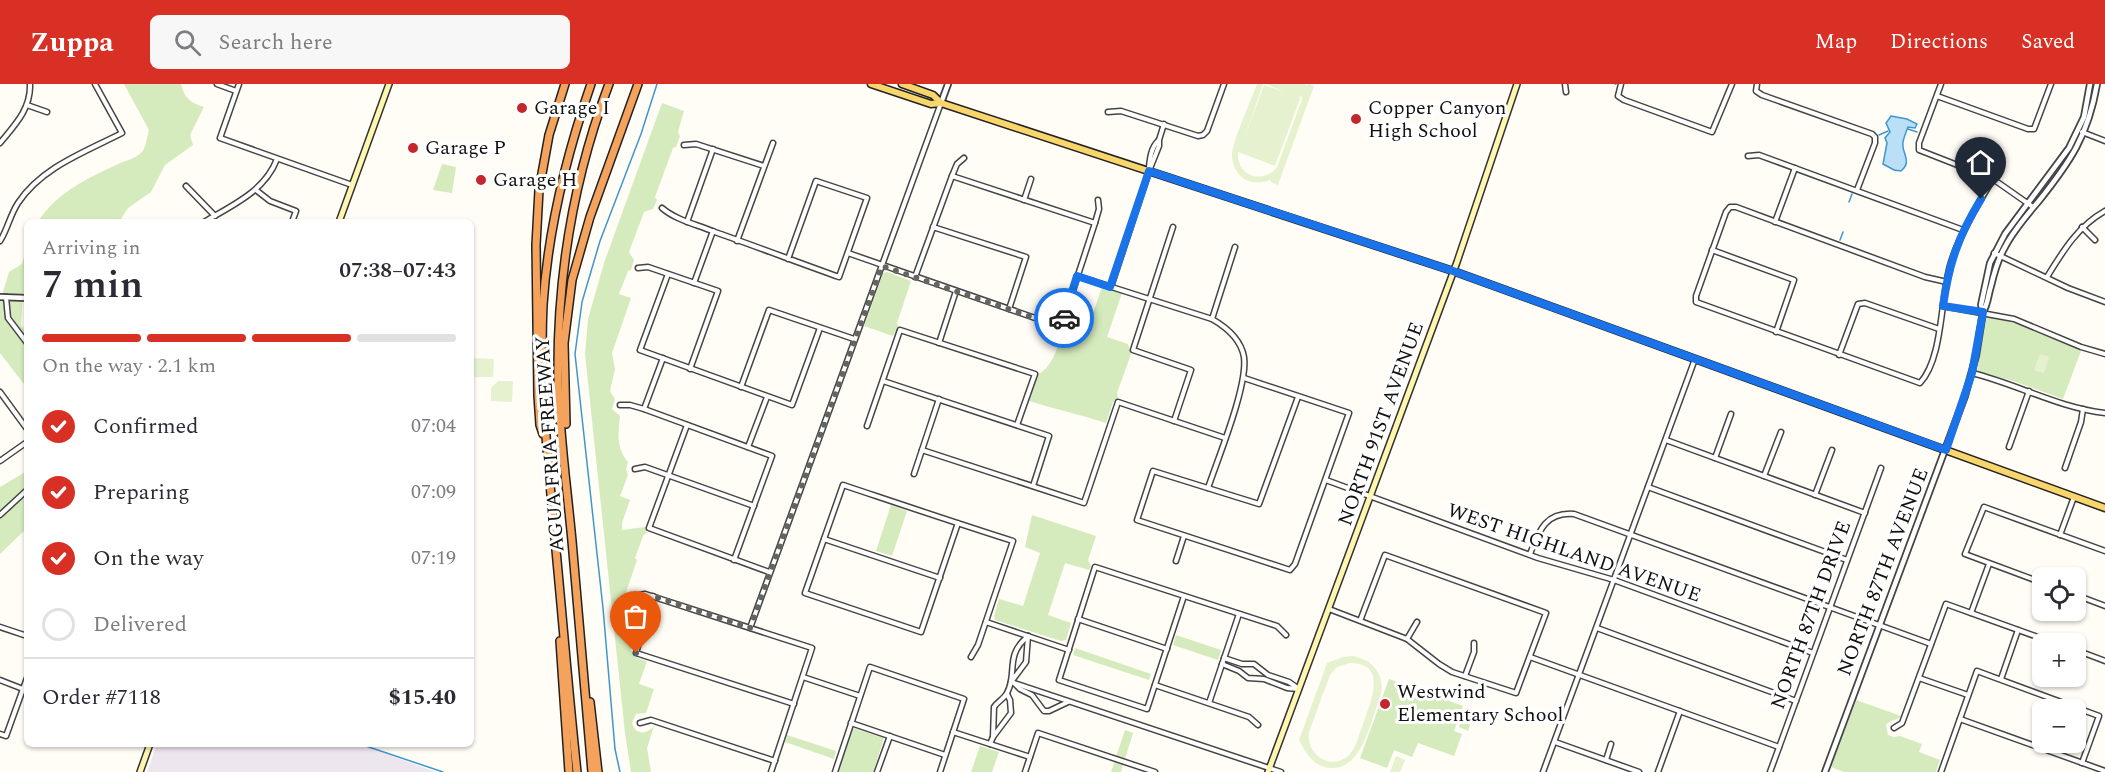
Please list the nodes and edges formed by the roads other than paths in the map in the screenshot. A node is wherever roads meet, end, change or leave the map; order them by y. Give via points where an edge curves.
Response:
1 (30, 84) edge
2 (95, 84) edge
3 (217, 84) edge
4 (239, 84) edge
5 (389, 84) edge
6 (565, 84) edge
7 (591, 84) edge
8 (609, 84) edge
9 (638, 84) edge
10 (872, 84) edge
11 (902, 84) edge
12 (948, 84) edge
13 (1222, 84) edge
14 (1517, 84) edge
15 (1565, 84) edge
16 (1621, 84) edge
17 (1732, 84) edge
18 (1757, 84) edge
19 (1941, 84) edge
20 (2051, 84) edge
21 (2090, 84) edge
22 (2097, 84) edge
23 (236, 91) junction
24 (1566, 92) dead end
25 (1937, 96) junction
26 (941, 103) junction
27 (27, 105) junction
28 (47, 112) dead end
29 (1108, 112) dead end
30 (1164, 124) junction
31 (2082, 132) junction
32 (2105, 141) edge
33 (772, 142) dead end
34 (0, 143) edge
35 (684, 145) dead end
36 (713, 149) junction
37 (1748, 156) dead end
38 (964, 158) dead end
39 (277, 159) junction
40 (764, 166) junction
41 (1795, 168) junction
42 (1149, 171) junction
43 (952, 176) junction
44 (1031, 179) dead end
45 (1993, 179) junction
46 (352, 185) junction
47 (186, 186) dead end
48 (255, 190) junction
49 (1857, 190) junction
50 (1024, 200) junction
51 (1098, 200) dead end
52 (2028, 204) junction
53 (2033, 207) junction
54 (662, 208) dead end
55 (2105, 211) edge
56 (215, 216) junction
57 (210, 219) edge
58 (293, 219) edge
59 (340, 219) edge
60 (687, 222) junction
61 (1775, 222) junction
62 (1095, 223) junction
63 (1173, 226) dead end
64 (933, 227) junction
65 (2082, 227) junction
66 (1964, 230) junction
67 (713, 231) junction
68 (2095, 240) dead end
69 (737, 241) junction
70 (0, 242) edge
71 (1235, 247) dead end
72 (1712, 250) junction
73 (848, 254) junction
74 (1994, 254) junction
75 (2001, 256) junction
76 (788, 259) junction
77 (882, 266) junction
78 (638, 268) dead end
79 (1453, 271) junction
80 (668, 274) junction
81 (1077, 276) junction
82 (915, 277) junction
83 (2047, 277) junction
84 (1947, 282) junction
85 (694, 283) junction
86 (1110, 287) junction
87 (956, 291) junction
88 (3, 297) edge
89 (24, 298) edge
90 (1149, 299) junction
91 (2105, 302) edge
92 (1943, 306) junction
93 (1009, 309) junction
94 (1983, 312) junction
95 (1212, 319) junction
96 (820, 328) junction
97 (1939, 329) junction
98 (1776, 332) junction
99 (24, 339) edge
100 (854, 339) junction
101 (939, 343) junction
102 (2105, 354) edge
103 (1839, 355) junction
104 (663, 358) junction
105 (1695, 359) junction
106 (690, 369) junction
107 (1972, 373) junction
108 (1244, 378) junction
109 (883, 381) junction
110 (741, 387) junction
111 (2029, 391) junction
112 (0, 392) edge
113 (767, 396) junction
114 (1298, 397) junction
115 (5, 399) junction
116 (939, 399) junction
117 (0, 402) edge
118 (620, 405) dead end
119 (644, 409) junction
120 (2083, 409) junction
121 (2105, 413) edge
122 (1731, 414) dead end
123 (1174, 421) junction
124 (24, 425) edge
125 (687, 425) junction
126 (1017, 425) junction
127 (867, 426) dead end
128 (1781, 432) dead end
129 (1225, 438) junction
130 (1666, 440) junction
131 (24, 444) edge
132 (547, 445) junction
133 (748, 447) junction
134 (2009, 447) dead end
135 (563, 448) junction
136 (922, 450) junction
137 (1832, 450) dead end
138 (1946, 450) junction
139 (1715, 458) junction
140 (0, 460) edge
141 (1881, 468) dead end
142 (2065, 468) dead end
143 (635, 469) dead end
144 (914, 474) dead end
145 (668, 475) junction
146 (1764, 476) junction
147 (1325, 480) junction
148 (1033, 486) junction
149 (1648, 487) junction
150 (1208, 488) junction
151 (24, 493) edge
152 (1815, 495) junction
153 (1370, 496) junction
154 (2073, 497) junction
155 (754, 506) junction
156 (2105, 508) edge
157 (1865, 513) junction
158 (0, 515) edge
159 (958, 523) junction
160 (1631, 535) junction
161 (2060, 535) junction
162 (1184, 536) junction
163 (824, 539) junction
164 (2105, 551) edge
165 (1530, 555) junction
166 (734, 560) junction
167 (1847, 560) junction
168 (1176, 561) dead end
169 (1989, 564) junction
170 (770, 572) junction
171 (939, 578) junction
172 (2032, 579) edge
173 (1614, 580) junction
174 (635, 596) dead end
175 (653, 596) junction
176 (1184, 596) junction
177 (2086, 599) edge
178 (2105, 606) edge
179 (1830, 607) junction
180 (1329, 609) junction
181 (1971, 613) junction
182 (1239, 614) junction
183 (1078, 620) junction
184 (562, 621) junction
185 (1360, 621) junction
186 (579, 622) junction
187 (986, 622) junction
188 (1417, 622) dead end
189 (1880, 625) junction
190 (0, 627) edge
191 (750, 628) junction
192 (1596, 628) junction
193 (2018, 630) junction
194 (24, 635) edge
195 (1286, 635) dead end
196 (2032, 635) edge
197 (1028, 636) junction
198 (1407, 639) junction
199 (1474, 643) dead end
200 (1931, 644) junction
201 (1167, 649) junction
202 (1069, 650) junction
203 (1814, 653) junction
204 (2086, 654) edge
205 (970, 657) dead end
206 (1530, 657) junction
207 (1224, 658) junction
208 (2105, 661) edge
209 (1222, 664) junction
210 (1242, 664) junction
211 (1239, 671) junction
212 (1579, 675) junction
213 (1466, 676) junction
214 (802, 677) junction
215 (1919, 678) junction
216 (2001, 679) junction
217 (0, 680) edge
218 (1013, 683) junction
219 (1155, 685) junction
220 (23, 689) joint
221 (1299, 689) junction
222 (1007, 694) junction
223 (1045, 694) junction
224 (1968, 695) junction
225 (860, 696) junction
226 (1796, 701) junction
227 (1069, 702) junction
228 (1037, 703) junction
229 (1209, 703) junction
230 (794, 704) junction
231 (1680, 711) junction
232 (1959, 719) junction
233 (640, 723) dead end
234 (851, 723) junction
235 (1258, 726) dead end
236 (1894, 728) dead end
237 (953, 732) junction
238 (0, 734) edge
239 (890, 736) junction
240 (993, 736) junction
241 (1555, 742) junction
242 (990, 744) junction
243 (1611, 744) dead end
244 (149, 747) edge
245 (1779, 747) junction
246 (945, 755) junction
247 (1030, 757) junction
248 (775, 760) junction
249 (1606, 760) junction
250 (2082, 763) junction
251 (1269, 770) edge
252 (2105, 771) edge
253 (140, 772) edge
254 (569, 772) edge
255 (577, 772) edge
256 (592, 772) edge
257 (598, 772) edge
258 (771, 772) edge
259 (835, 772) edge
260 (878, 772) edge
261 (940, 772) edge
262 (1025, 772) edge
263 (1155, 772) edge
264 (1281, 772) edge
265 (1543, 772) edge
266 (1639, 772) edge
267 (1658, 772) edge
268 (1770, 772) edge
269 (1825, 772) edge
270 (1941, 772) edge

1 - 27 street
2 - 70 street via 122,133 38,180 14,209
3 - 23 street
4 - 23 street
5 - 46 main road
6 - 132 highway via 540,176 536,215 538,396 540,425
7 - 132 highway, AGUA FRIA FREEWAY via 562,178 546,271 542,344
8 - 135 highway, AGUA FRIA FREEWAY via 579,178 563,265 558,371
9 - 135 highway via 590,217 572,280 565,336
10 - 26 main road via 931,104
11 - 26 main road via 933,95
12 - 26 street
13 - 30 street via 1203,135
14 - 79 main road, NORTH 91ST AVENUE
15 - 24 street
16 - 17 street via 1618,96 1624,100 1712,132
18 - 49 street via 1756,91 1762,95 1875,137
19 - 25 street
20 - 25 street via 2034,129
21 - 31 street, NORTH 87TH AVENUE
22 - 31 street, NORTH 87TH AVENUE via 2091,116
23 - 39 street via 220,138
25 - 45 street via 1919,150
26 - 42 main road
26 - 77 street
27 - 28 street
27 - 34 street
29 - 30 street via 1121,111
30 - 42 street
31 - 32 street
31 - 52 street, NORTH 87TH AVENUE
31 - 53 street, NORTH 87TH AVENUE via 2065,167
33 - 40 street
35 - 36 street
36 - 40 street
36 - 60 street
37 - 41 street via 1759,155
38 - 43 street
39 - 46 street
39 - 48 street
40 - 69 street
41 - 49 street
41 - 61 street
42 - 79 main road
42 - 86 street
43 - 50 street
43 - 64 street
44 - 50 street
45 - 52 street
45 - 66 street
46 - 59 main road
47 - 56 street
48 - 56 street
48 - 58 street via 296,211
49 - 66 street
50 - 62 street
51 - 62 street
52 - 53 street
52 - 74 street, NORTH 87TH AVENUE
53 - 75 street, NORTH 87TH AVENUE
54 - 60 street
55 - 65 street
56 - 57 street
60 - 67 street
61 - 72 street via 1730,207
61 - 84 street
62 - 81 street
63 - 90 street
64 - 82 street
64 - 93 street via 1026,258
65 - 68 street
65 - 83 street
66 - 84 street
67 - 69 street
67 - 85 street
69 - 76 street
71 - 95 street
72 - 98 street via 1696,302
72 - 98 street via 1794,280
73 - 76 street via 839,278
73 - 76 street via 867,198 816,182
73 - 77 street
74 - 75 street
74 - 94 street, NORTH 87TH AVENUE via 1984,285
75 - 83 street
75 - 94 street, NORTH 87TH AVENUE
77 - 82 street
77 - 100 street
78 - 80 street
79 - 105 main road
79 - 153 main road, NORTH 91ST AVENUE
80 - 85 street
80 - 104 street via 640,350
81 - 86 street
81 - 93 street via 1061,327
82 - 87 street
83 - 91 street
84 - 92 street
85 - 106 street via 718,291
86 - 90 street
87 - 93 street
87 - 101 street
88 - 89 street
88 - 99 street via 8,318
90 - 95 street
90 - 123 street via 1133,350 1191,370
92 - 94 street
92 - 97 street
94 - 102 street via 2019,321
94 - 107 street, NORTH 87TH AVENUE
95 - 108 street via 1234,336 1244,356
96 - 100 street
96 - 110 street via 769,310
96 - 113 street via 792,405
97 - 103 street via 1865,303 1858,304
97 - 103 street via 1936,347 1920,382
98 - 103 street
100 - 170 street
101 - 109 street via 900,330
101 - 126 street via 1035,374
104 - 106 street
104 - 119 street
105 - 130 street
105 - 138 main road
106 - 110 street
107 - 111 street
107 - 138 street, NORTH 87TH AVENUE
108 - 114 street
108 - 129 street
109 - 116 street
109 - 127 street
110 - 113 street
111 - 120 street
111 - 134 street
112 - 115 street
113 - 133 street
114 - 147 street via 1349,413
114 - 150 street via 1258,504
115 - 117 street
115 - 124 street
116 - 126 street
116 - 136 street
118 - 119 street
119 - 125 street
120 - 121 street
120 - 142 street
122 - 139 street
123 - 129 street
123 - 148 street via 1118,402 1084,503
125 - 133 street
125 - 145 street
126 - 148 street via 1049,436
128 - 146 street
129 - 150 street
130 - 139 street
130 - 149 street
131 - 140 street
132 - 184 highway, AGUA FRIA FREEWAY
133 - 155 street via 772,456
135 - 186 highway, AGUA FRIA FREEWAY
136 - 144 street
136 - 148 street
137 - 152 street
138 - 154 main road
138 - 189 street, NORTH 87TH AVENUE
139 - 146 street
141 - 157 street, NORTH 87TH DRIVE
143 - 145 street via 645,467
145 - 155 street
145 - 166 street via 649,528
146 - 152 street
147 - 153 street, WEST HIGHLAND AVENUE
147 - 162 street via 1290,570
149 - 160 street
149 - 167 street
150 - 162 street via 1153,471 1137,520
151 - 158 street
152 - 157 street
153 - 165 street, WEST HIGHLAND AVENUE
153 - 180 main road, NORTH 91ST AVENUE
154 - 156 main road
154 - 161 street
155 - 166 street
157 - 167 street, NORTH 87TH DRIVE
159 - 163 street via 843,485
159 - 171 street
159 - 187 street via 1013,542
160 - 165 street via 1574,514 1559,515 1543,525
160 - 173 street
160 - 179 street
161 - 164 street
161 - 169 street via 1984,507 1965,554
162 - 168 street
163 - 171 street
163 - 171 street via 805,593 921,632
165 - 173 street, WEST HIGHLAND AVENUE
166 - 170 street
167 - 179 street, NORTH 87TH DRIVE
169 - 172 street
169 - 181 street
170 - 191 street
173 - 192 street
173 - 203 street, WEST HIGHLAND AVENUE
174 - 175 street
175 - 191 street
175 - 230 street via 636,653
176 - 182 street
176 - 183 street via 1095,567
176 - 201 street
177 - 178 street
179 - 189 street
179 - 203 street, NORTH 87TH DRIVE
180 - 185 street
180 - 221 main road, NORTH 91ST AVENUE
181 - 193 street
181 - 200 street via 1946,604
182 - 195 street via 1277,626
182 - 207 street
183 - 201 street
183 - 202 street
184 - 254 highway via 560,650
184 - 255 highway, AGUA FRIA FREEWAY
185 - 198 street
185 - 206 street via 1385,555 1546,613
186 - 256 highway, AGUA FRIA FREEWAY
186 - 257 highway
187 - 197 street
187 - 205 street
188 - 198 street
189 - 200 street
189 - 269 street, NORTH 87TH AVENUE
190 - 194 street
191 - 214 street via 812,648
192 - 212 street
192 - 226 street
193 - 196 street
193 - 216 street
197 - 202 street
197 - 218 street via 1026,662
197 - 218 street via 1012,658
198 - 213 street via 1439,664
199 - 213 street
200 - 215 street
201 - 219 street
202 - 219 street via 1059,680 1147,709
203 - 226 street, NORTH 87TH DRIVE
204 - 208 street
206 - 212 street
206 - 213 street via 1516,693
207 - 209 street
207 - 210 street
209 - 211 street
209 - 229 street
210 - 211 street
210 - 221 street via 1254,664
211 - 221 street via 1248,678
212 - 231 street
212 - 241 street
214 - 225 street
214 - 230 street
215 - 224 street
215 - 236 street via 1902,723
216 - 224 street via 1977,671
216 - 250 street via 2099,716
217 - 220 street
218 - 222 street
218 - 223 street
218 - 228 street
219 - 229 street
220 - 238 street via 6,736
221 - 251 main road, NORTH 91ST AVENUE
222 - 240 street via 994,707
222 - 240 street via 1011,712
223 - 227 street
223 - 228 street
224 - 232 street
225 - 234 street
225 - 237 street via 870,667 964,699
226 - 245 street, NORTH 87TH DRIVE
227 - 228 street via 1046,711
227 - 251 street
229 - 235 street via 1249,717
230 - 248 street
231 - 245 street
231 - 267 street
232 - 250 street
232 - 270 street
233 - 248 street via 651,720
234 - 239 street
234 - 259 street
237 - 242 street
237 - 246 street
239 - 246 street
239 - 260 street
240 - 242 street
241 - 249 street
241 - 265 street
242 - 247 street
243 - 249 street
244 - 253 main road
245 - 268 street, NORTH 87TH DRIVE
246 - 261 street
247 - 262 street
247 - 263 street via 1038,733
248 - 258 street
249 - 266 street
250 - 252 street
251 - 264 street

